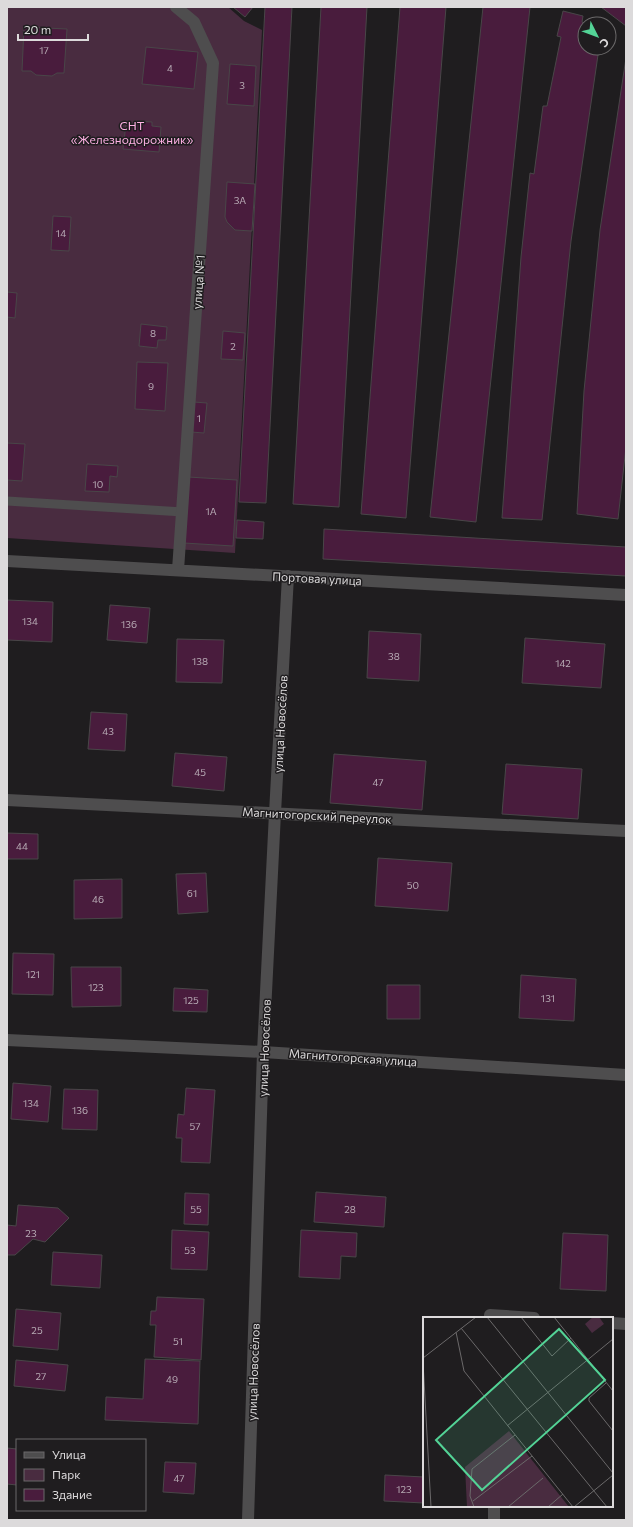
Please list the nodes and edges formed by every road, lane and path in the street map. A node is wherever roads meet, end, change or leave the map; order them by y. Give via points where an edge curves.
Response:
1 (176, 7) edge
2 (7, 501) edge
3 (182, 512) junction
4 (7, 561) edge
5 (178, 570) junction
6 (288, 576) junction
7 (626, 594) edge
8 (7, 800) edge
9 (275, 813) junction
10 (626, 831) edge
11 (7, 1040) edge
12 (264, 1052) junction
13 (626, 1075) edge
14 (490, 1317) edge
15 (519, 1317) edge
16 (613, 1323) edge
17 (626, 1324) edge
18 (494, 1507) edge
19 (248, 1520) edge
20 (494, 1520) edge

1 - 3 street, улица №1 via 194,22 213,63
2 - 3 lane
3 - 5 street, улица №1
4 - 5 street, Портовая улица
5 - 6 street, Портовая улица
6 - 7 street, Портовая улица
6 - 9 street, улица Новосёлов
8 - 9 street, Магнитогорский переулок
9 - 10 street, Магнитогорский переулок
9 - 12 street, улица Новосёлов
11 - 12 street, Магнитогорская улица
12 - 13 street, Магнитогорская улица
12 - 19 street, улица Новосёлов
14 - 15 street
16 - 17 street
18 - 20 street

